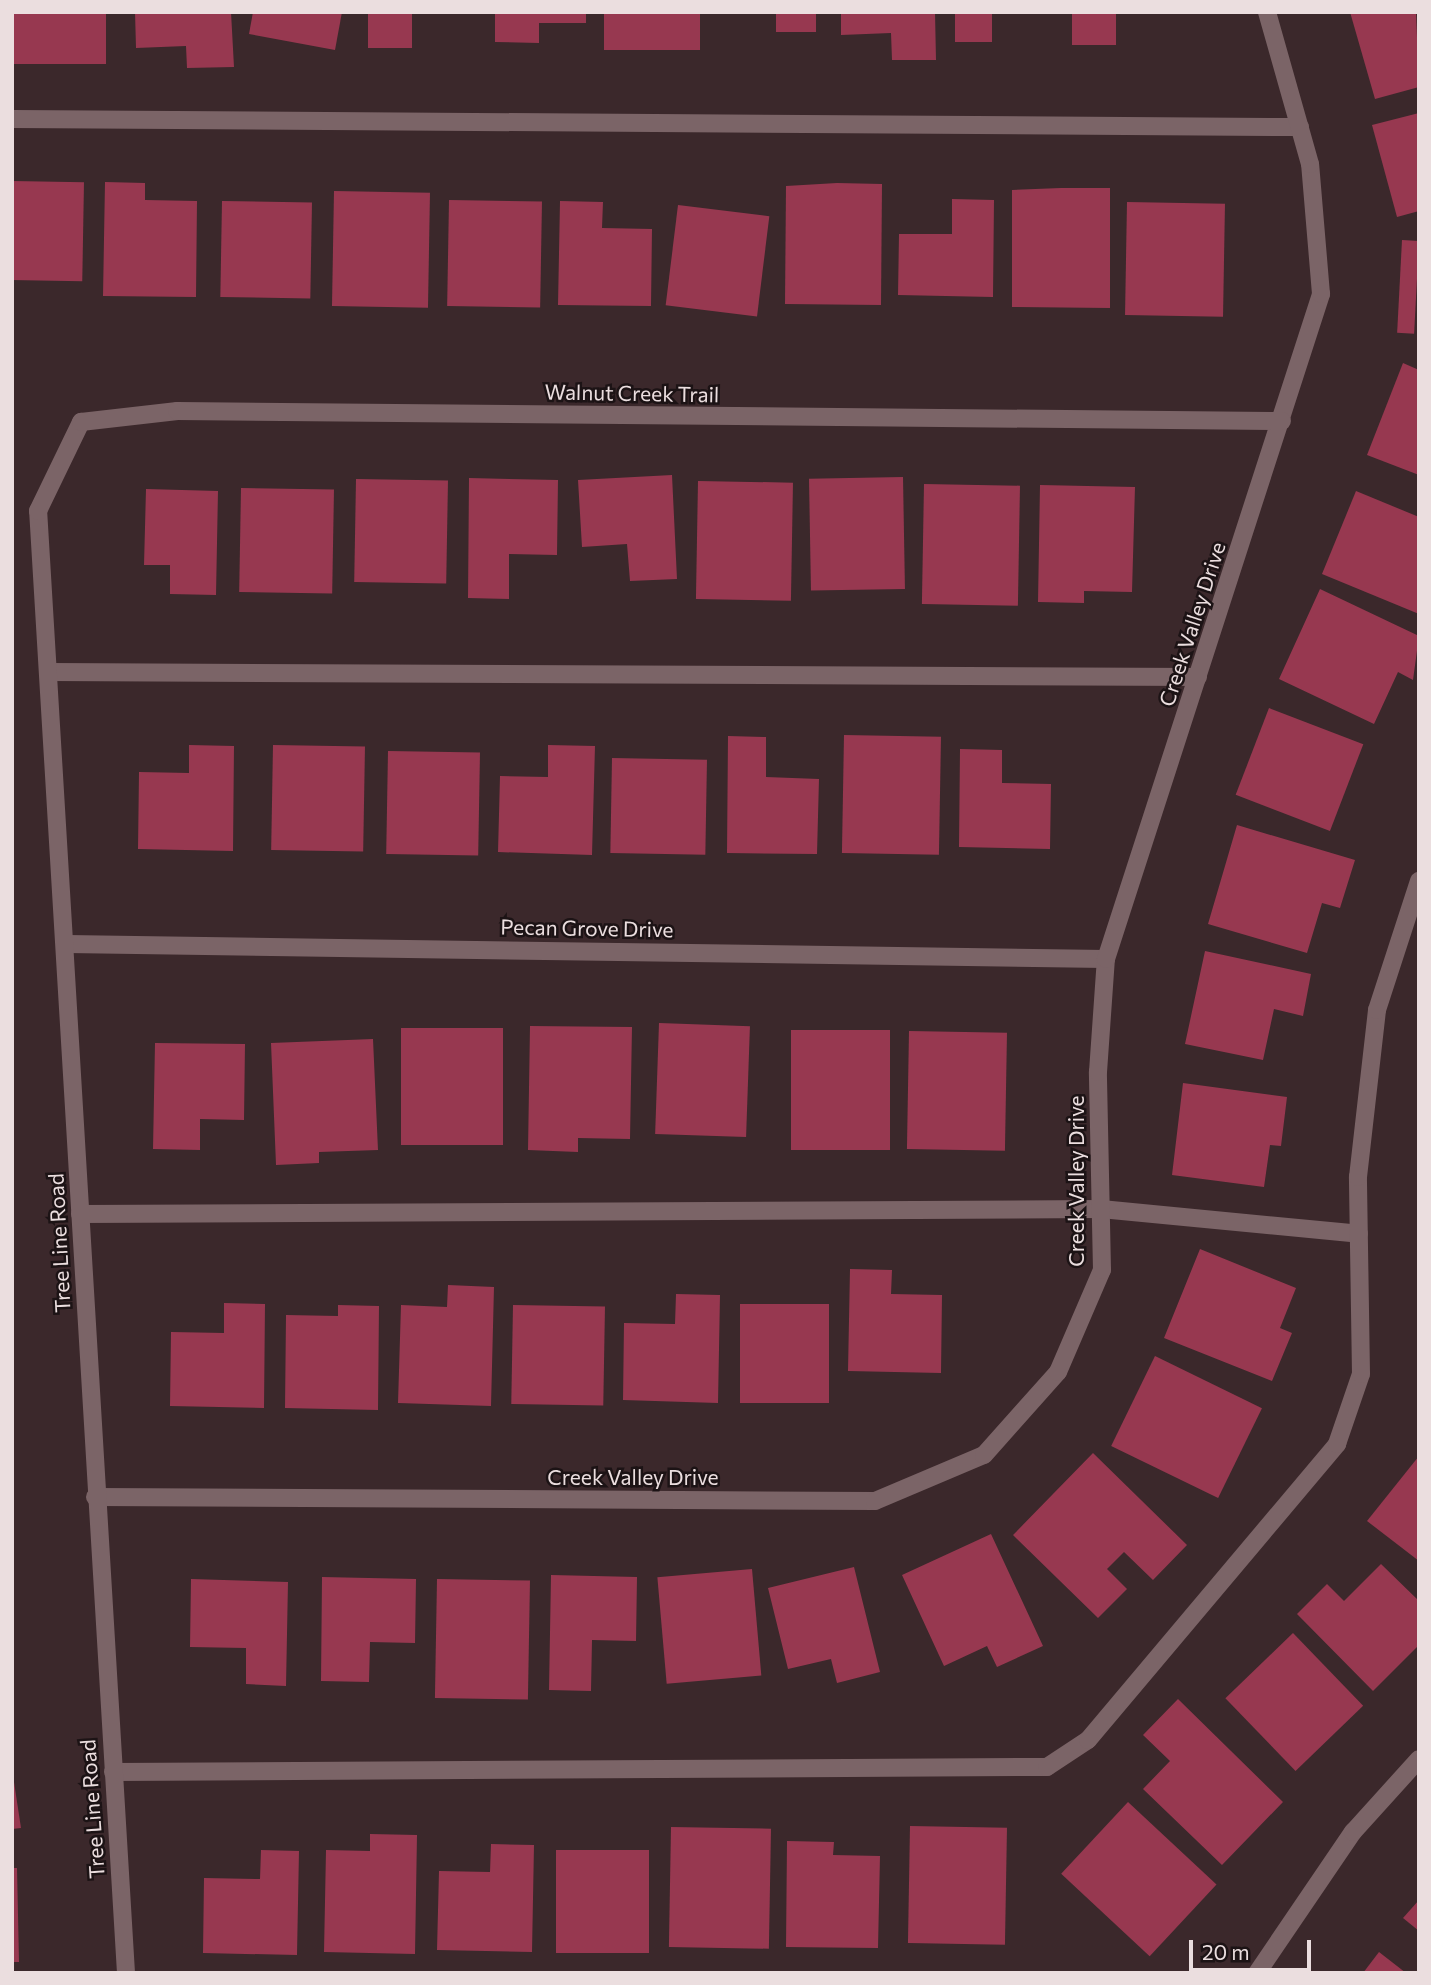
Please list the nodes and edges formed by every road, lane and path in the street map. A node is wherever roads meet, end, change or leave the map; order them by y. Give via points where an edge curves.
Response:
1 (1267, 12) edge
2 (12, 119) edge
3 (1300, 127) junction
4 (1282, 421) junction
5 (38, 511) joint
6 (48, 672) junction
7 (1198, 677) junction
8 (1419, 881) edge
9 (67, 944) junction
10 (1106, 959) junction
11 (1101, 1209) junction
12 (80, 1213) junction
13 (1359, 1234) junction
14 (95, 1497) junction
15 (1419, 1759) edge
16 (113, 1772) junction
17 (126, 1973) edge
18 (1257, 1973) edge

1 - 3 street, Creek Valley Drive
2 - 3 street
3 - 4 street, Creek Valley Drive via 1310,163 1321,294
4 - 5 street, Walnut Creek Trail via 177,411 81,422
4 - 7 street, Creek Valley Drive
5 - 6 street, Tree Line Road
6 - 7 street
6 - 9 street, Tree Line Road
7 - 10 street, Creek Valley Drive
8 - 13 street via 1377,1010 1358,1177
9 - 10 street, Pecan Grove Drive
9 - 12 street, Tree Line Road
10 - 11 street, Creek Valley Drive via 1098,1072
11 - 12 street
11 - 13 street
11 - 14 street, Creek Valley Drive via 1102,1270 1058,1372 984,1455 875,1501
12 - 14 street, Tree Line Road
13 - 16 street via 1361,1374 1337,1444 1088,1740 1047,1767
14 - 16 street, Tree Line Road
15 - 18 street via 1353,1832
16 - 17 street, Tree Line Road

